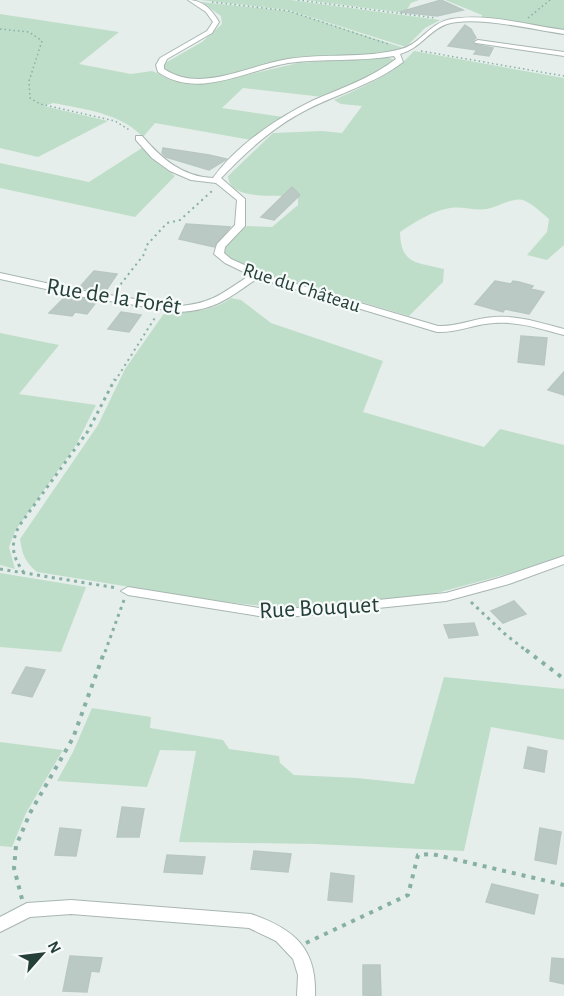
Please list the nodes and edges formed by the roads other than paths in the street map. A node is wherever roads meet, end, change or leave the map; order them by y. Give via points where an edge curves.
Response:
1 (192, 0) edge
2 (564, 32) edge
3 (478, 42) dead end
4 (396, 52) junction
5 (564, 54) edge
6 (139, 138) road end
7 (219, 182) junction
8 (256, 275) junction
9 (0, 276) edge
10 (564, 332) edge
11 (564, 560) edge
12 (128, 591) road end
13 (0, 925) edge
14 (306, 996) edge

1 - 4 street via 209,11 216,22 210,32 164,58 160,65 167,76 199,81 221,79 288,62
2 - 4 street via 448,21 433,27 416,45
3 - 5 street
4 - 7 street via 400,60 372,80 288,116 262,134 231,162 217,178
6 - 7 street via 155,158 180,175
7 - 8 street, Rue du Château via 241,199 240,226 220,246 219,254
8 - 9 street, Rue de la Forêt via 206,306 179,309
8 - 10 street, Rue du Château via 437,329 506,320
11 - 12 street, Rue Bouquet via 461,593 398,604 265,613
13 - 14 street via 27,910 71,908 251,921 282,936 300,955 307,975

